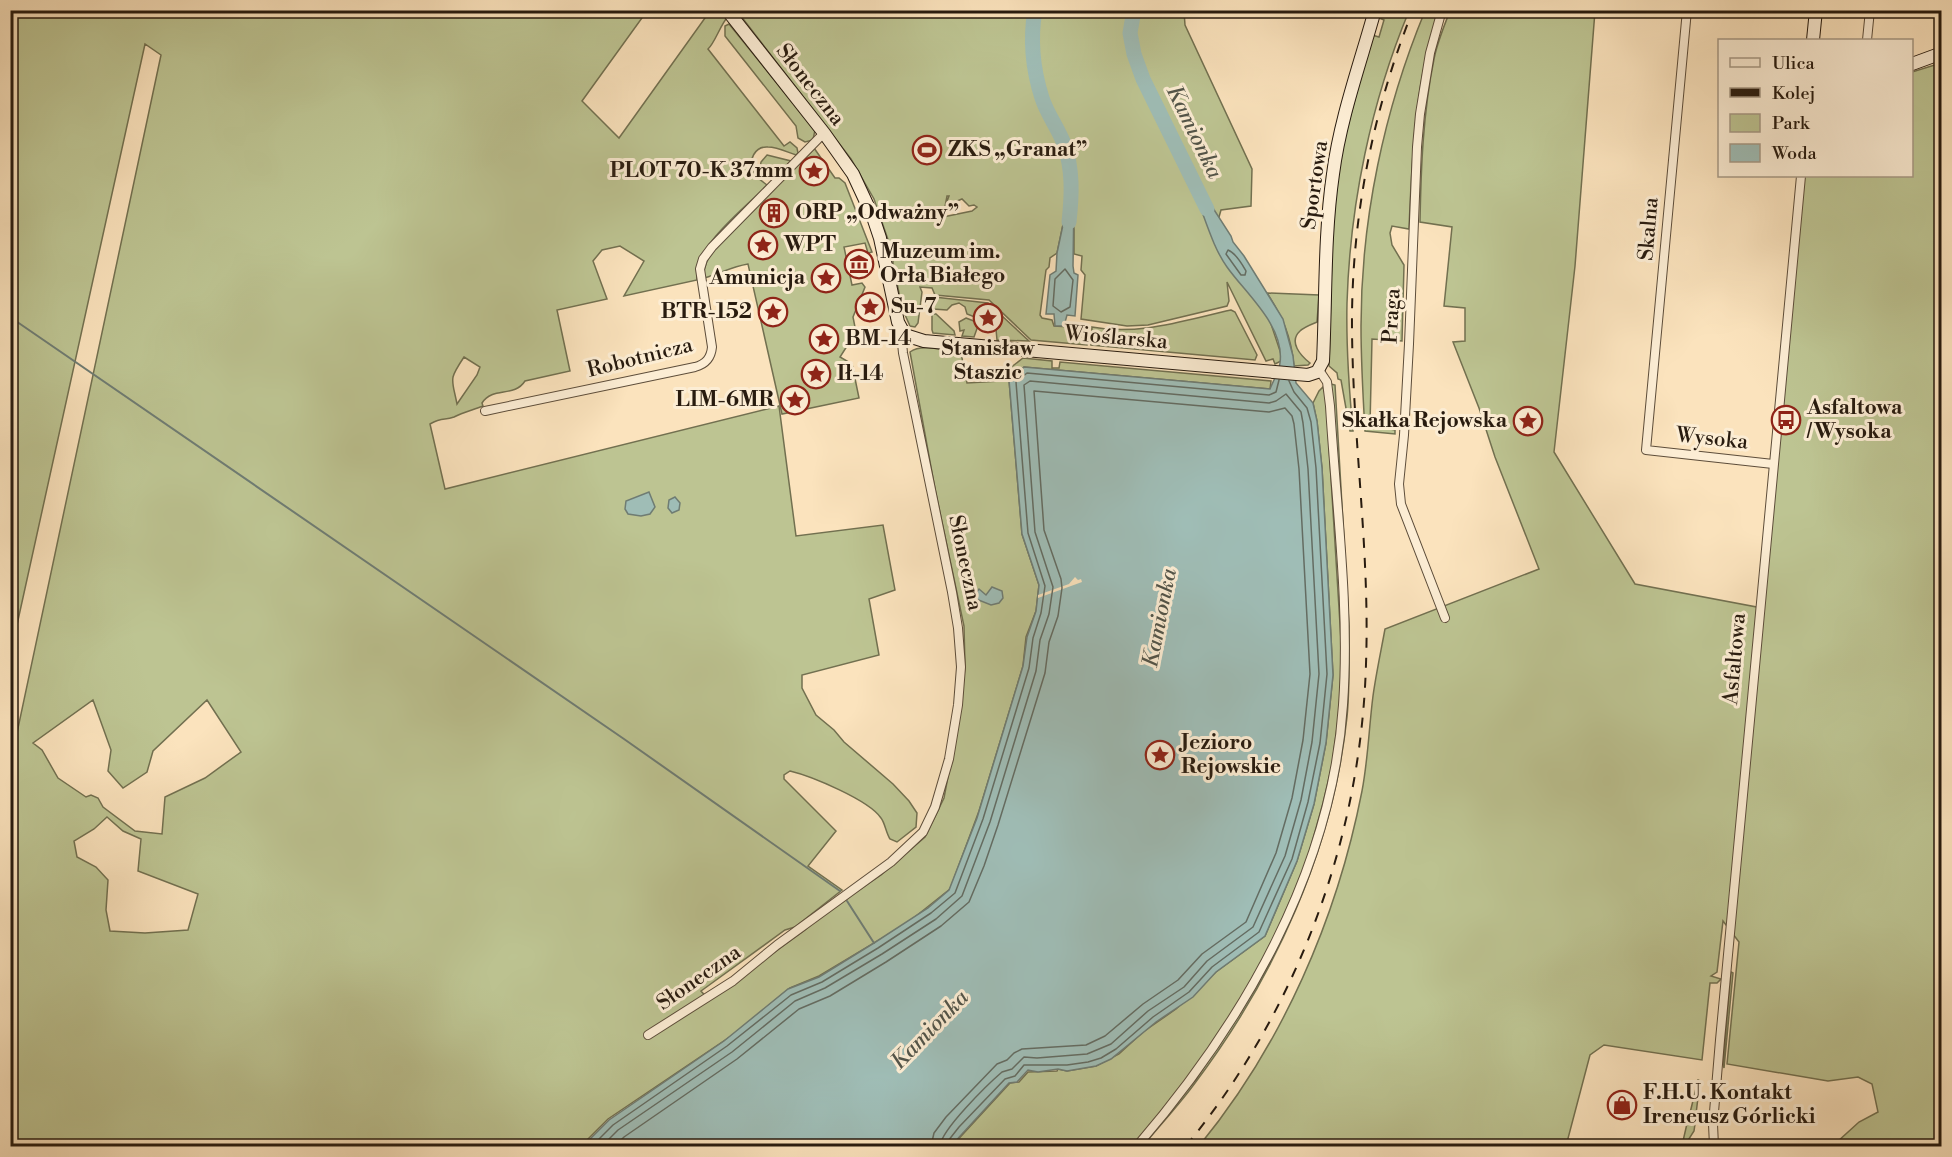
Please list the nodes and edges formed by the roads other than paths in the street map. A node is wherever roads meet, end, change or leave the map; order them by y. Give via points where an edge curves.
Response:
1 (1375, 10) edge
2 (1442, 10) edge
3 (1687, 10) edge
4 (1816, 10) edge
5 (1870, 10) edge
6 (728, 11) edge
7 (1813, 39) edge
8 (1868, 39) edge
9 (1941, 53) edge
10 (1913, 63) edge
11 (824, 133) junction
12 (1801, 177) edge
13 (905, 335) junction
14 (1320, 369) junction
15 (485, 411) dead end
16 (1646, 450) joint
17 (1773, 464) junction
18 (1445, 618) dead end
19 (648, 1035) dead end
20 (1137, 1146) edge
21 (1714, 1146) edge

1 - 14 street, Sportowa via 1333,172
2 - 18 street, Praga via 1430,53 1414,169 1415,226 1399,484 1401,504
3 - 16 street, Skalna
4 - 7 street
5 - 8 street
6 - 11 street, Słoneczna
9 - 10 street
11 - 13 street, Słoneczna via 853,174 873,216 898,322
11 - 15 street, Robotnicza via 703,259 700,275 712,347 706,362
12 - 17 street, Asfaltowa
13 - 14 street, Wioślarska via 924,341 1302,375
13 - 19 street, Słoneczna via 904,358 955,610 961,667 950,756 935,807 923,832 891,862 733,981
14 - 20 street via 1327,382 1330,406 1344,622 1343,707 1329,795 1303,878 1246,996 1203,1063
16 - 17 street, Wysoka
17 - 21 street, Asfaltowa via 1720,1040

